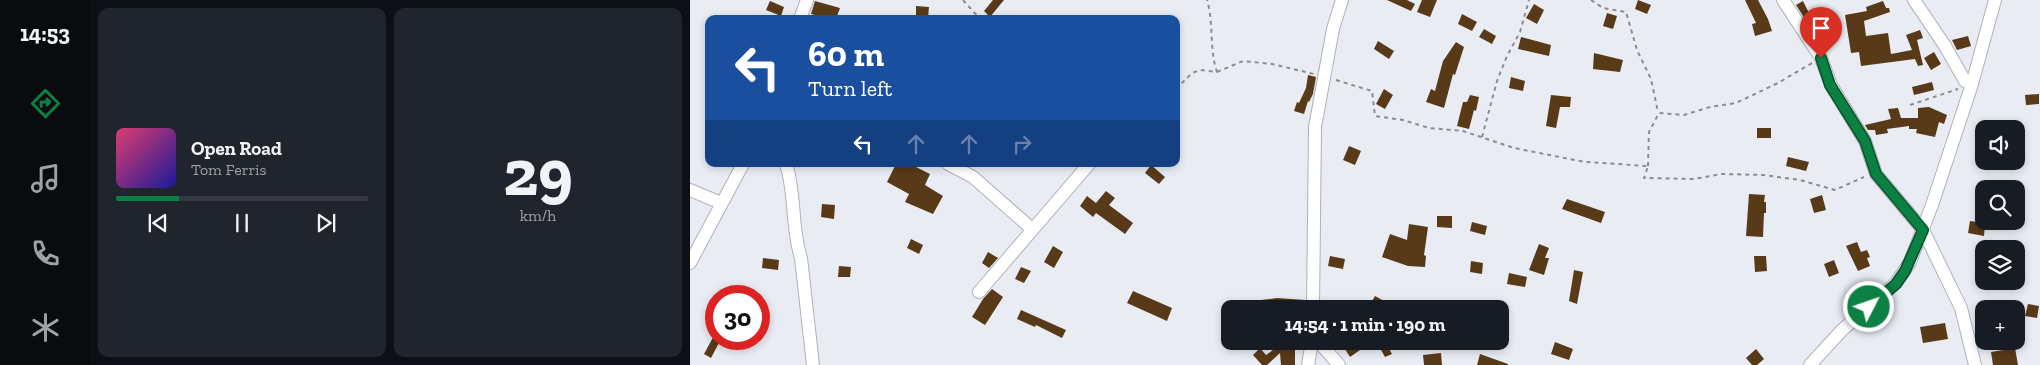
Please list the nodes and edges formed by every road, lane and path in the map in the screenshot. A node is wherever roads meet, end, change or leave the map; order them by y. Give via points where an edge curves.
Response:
1 (807, 0) edge
2 (963, 0) edge
3 (1208, 0) edge
4 (1342, 0) edge
5 (1529, 0) edge
6 (1591, 0) edge
7 (1783, 0) edge
8 (1914, 0) edge
9 (1996, 0) edge
10 (801, 15) edge
11 (976, 15) edge
12 (1821, 58) junction
13 (1218, 72) junction
14 (1324, 76) junction
15 (1968, 83) junction
16 (1180, 85) edge
17 (1910, 105) dead end
18 (1659, 113) junction
19 (1482, 137) junction
20 (1648, 166) junction
21 (741, 167) edge
22 (787, 167) edge
23 (954, 167) edge
24 (1086, 167) edge
25 (1876, 174) junction
26 (690, 190) edge
27 (721, 203) junction
28 (1032, 229) junction
29 (1923, 230) junction
30 (690, 263) edge
31 (979, 292) dead end
32 (1313, 300) edge
33 (1310, 350) edge
34 (1326, 350) edge
35 (813, 365) edge
36 (1308, 365) edge
37 (1339, 365) edge
38 (1810, 365) edge
39 (1975, 365) edge

1 - 10 street
2 - 11 path
3 - 13 path via 1214,62
4 - 14 street
5 - 19 path via 1520,32 1497,81
6 - 18 path via 1603,8 1626,12 1637,50 1651,79
7 - 12 street
8 - 15 street
9 - 15 street
12 - 18 path via 1736,103 1684,115
12 - 25 street via 1830,85 1865,141
13 - 14 path via 1243,61
13 - 16 path via 1200,70
14 - 19 path via 1372,91 1374,116
14 - 32 street via 1315,127
15 - 17 path via 1957,90
15 - 29 street
18 - 20 path via 1649,132
19 - 20 path via 1514,148 1585,162
20 - 25 path via 1644,178 1763,175 1800,180 1835,190
21 - 27 street
22 - 35 street
23 - 28 street via 972,177
24 - 28 street
25 - 29 street
26 - 27 street
27 - 30 street
28 - 31 street
29 - 38 street via 1910,262 1896,284 1842,330
29 - 39 street via 1960,308
33 - 36 street
34 - 37 street

